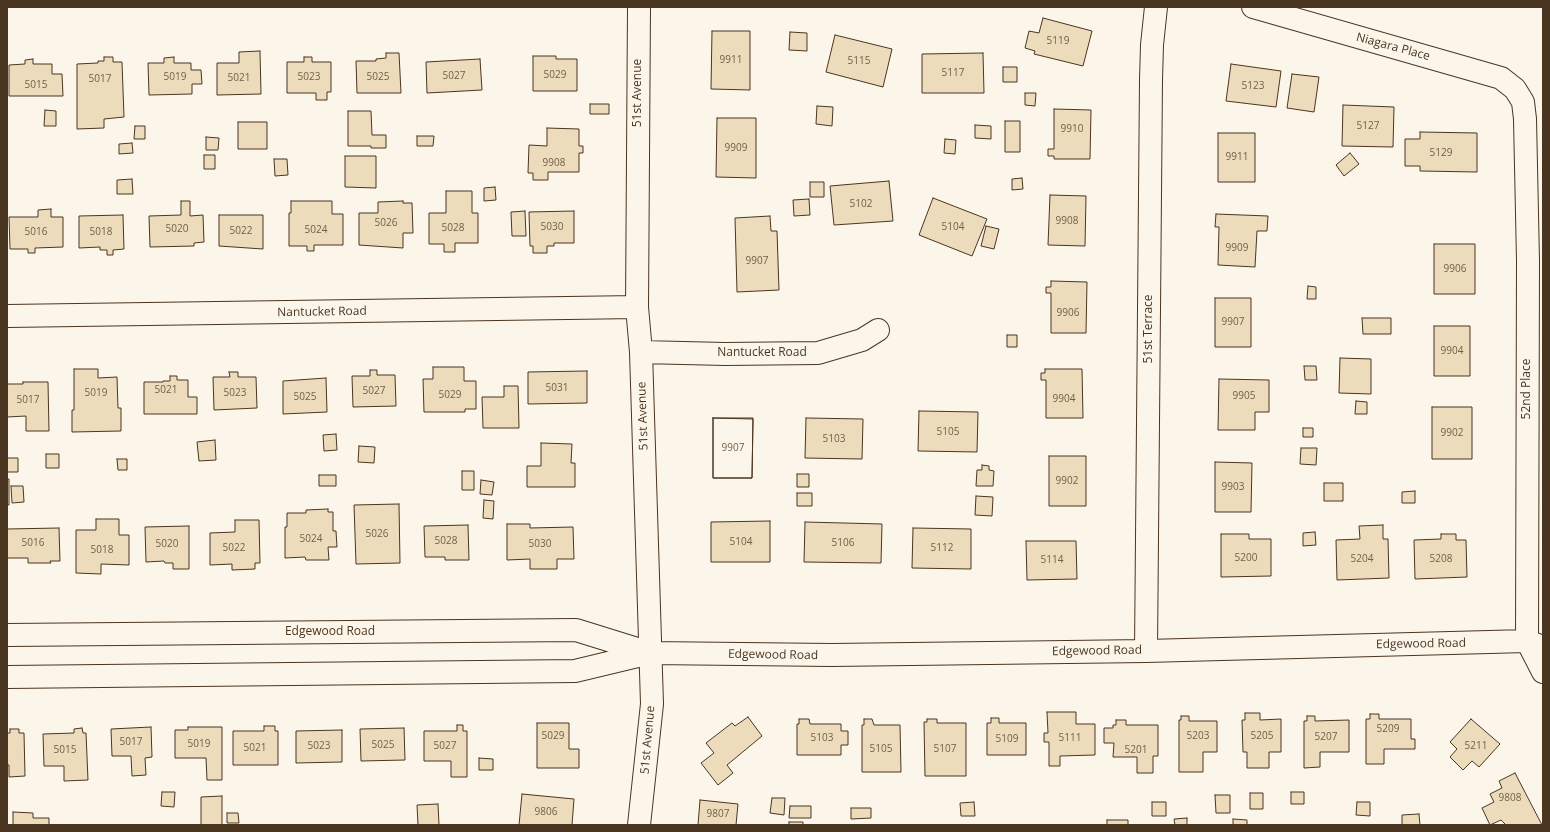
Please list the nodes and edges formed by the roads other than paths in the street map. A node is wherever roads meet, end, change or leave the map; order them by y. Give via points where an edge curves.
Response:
1 (639, 7) edge
2 (1156, 7) edge
3 (1253, 7) edge
4 (1523, 102) joint
5 (637, 307) junction
6 (7, 316) edge
7 (878, 330) dead end
8 (641, 352) junction
9 (7, 634) edge
10 (1535, 644) edge
11 (1146, 651) junction
12 (650, 654) junction
13 (1543, 672) edge
14 (7, 677) edge
15 (639, 825) edge

1 - 5 street, 51st Avenue
2 - 11 street, 51st Terrace via 1152,66
3 - 4 street, Niagara Place via 1501,78 1516,89
4 - 10 street, 52nd Place
5 - 6 street, Nantucket Road
5 - 8 street, 51st Avenue
7 - 8 street, Nantucket Road via 862,340 818,353
8 - 12 street, 51st Avenue
9 - 12 street, Edgewood Road via 576,630
10 - 11 street, Edgewood Road
10 - 13 street, 52nd Place
11 - 12 street, Edgewood Road via 832,655
12 - 14 street, Edgewood Road via 575,672
12 - 15 street, 51st Avenue via 652,704

